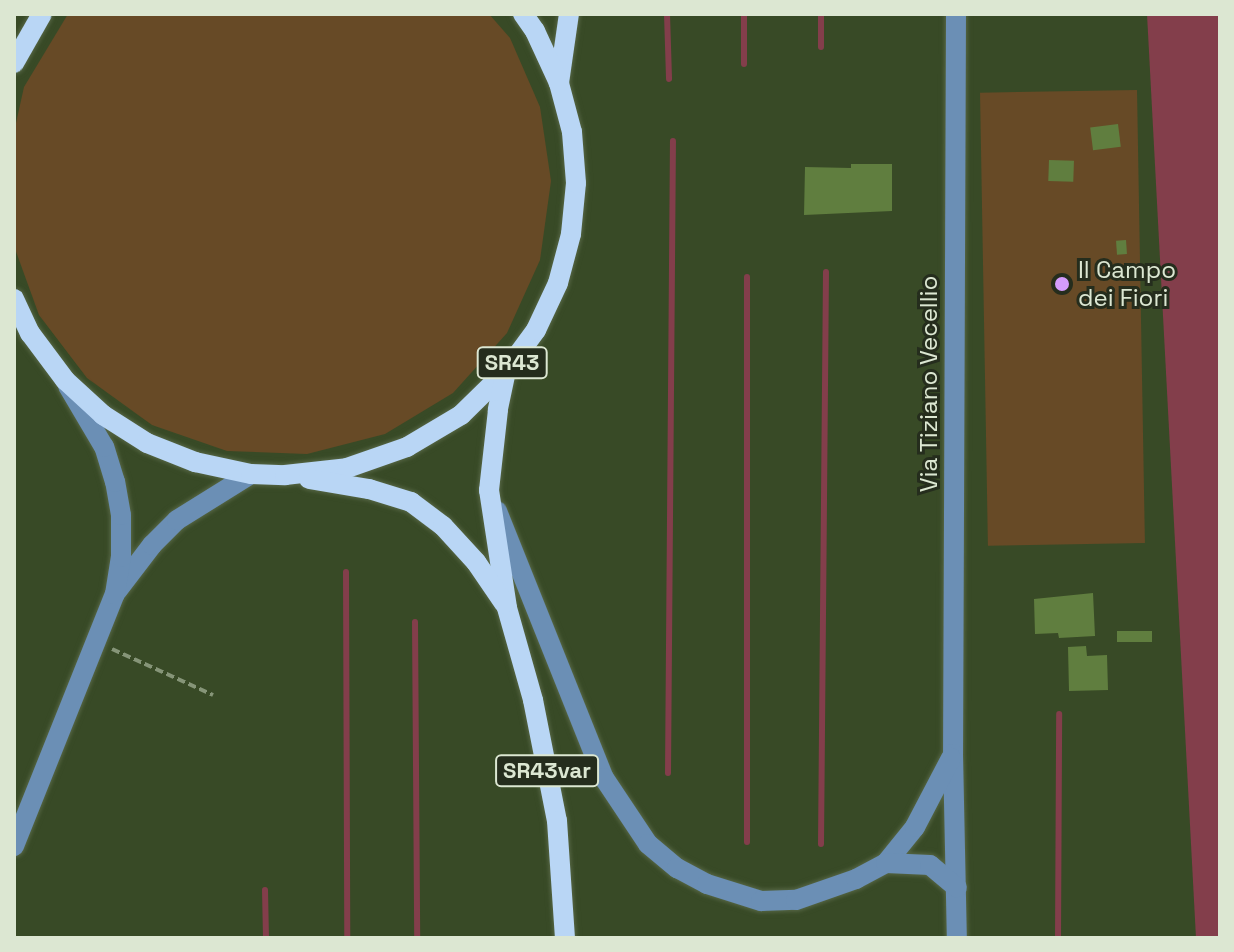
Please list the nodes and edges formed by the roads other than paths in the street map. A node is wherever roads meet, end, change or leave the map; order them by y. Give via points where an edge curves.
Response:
1 (42, 14) edge
2 (523, 14) edge
3 (569, 14) edge
4 (956, 14) edge
5 (14, 63) edge
6 (559, 83) junction
7 (14, 299) edge
8 (506, 371) junction
9 (65, 380) junction
10 (251, 474) junction
11 (285, 475) junction
12 (489, 490) junction
13 (115, 594) junction
14 (507, 608) junction
15 (953, 754) junction
16 (14, 846) edge
17 (886, 863) junction
18 (957, 888) junction
19 (565, 938) edge
20 (957, 938) edge

1 - 5 main road
2 - 6 main road, SR43
3 - 6 main road, SR43
4 - 15 street, Via Tiziano Vecellio
6 - 8 main road, SR43 via 572,132 576,183 571,234 558,283 536,330
7 - 9 main road, SR43 via 30,333
8 - 11 main road, SR43 via 461,415 407,447 347,468
8 - 12 main road, SR43var
9 - 10 main road, SR43 via 103,415 147,443 195,462
9 - 13 street via 104,447 115,482 121,515
10 - 11 main road, SR43
10 - 13 street via 177,520
11 - 14 main road, SR43var via 411,502 476,562
12 - 14 main road, SR43var
12 - 17 street, Via Tiziano Vecellio via 586,738 619,804 648,844 707,884 761,901 796,900
13 - 16 street
14 - 19 main road, SR43var via 533,700 557,821
15 - 17 street, Via Tiziano Vecellio via 915,827
15 - 18 street, Via Tiziano Vecellio
17 - 18 street, Via Tiziano Vecellio via 930,865
18 - 20 street, Via Tiziano Vecellio

